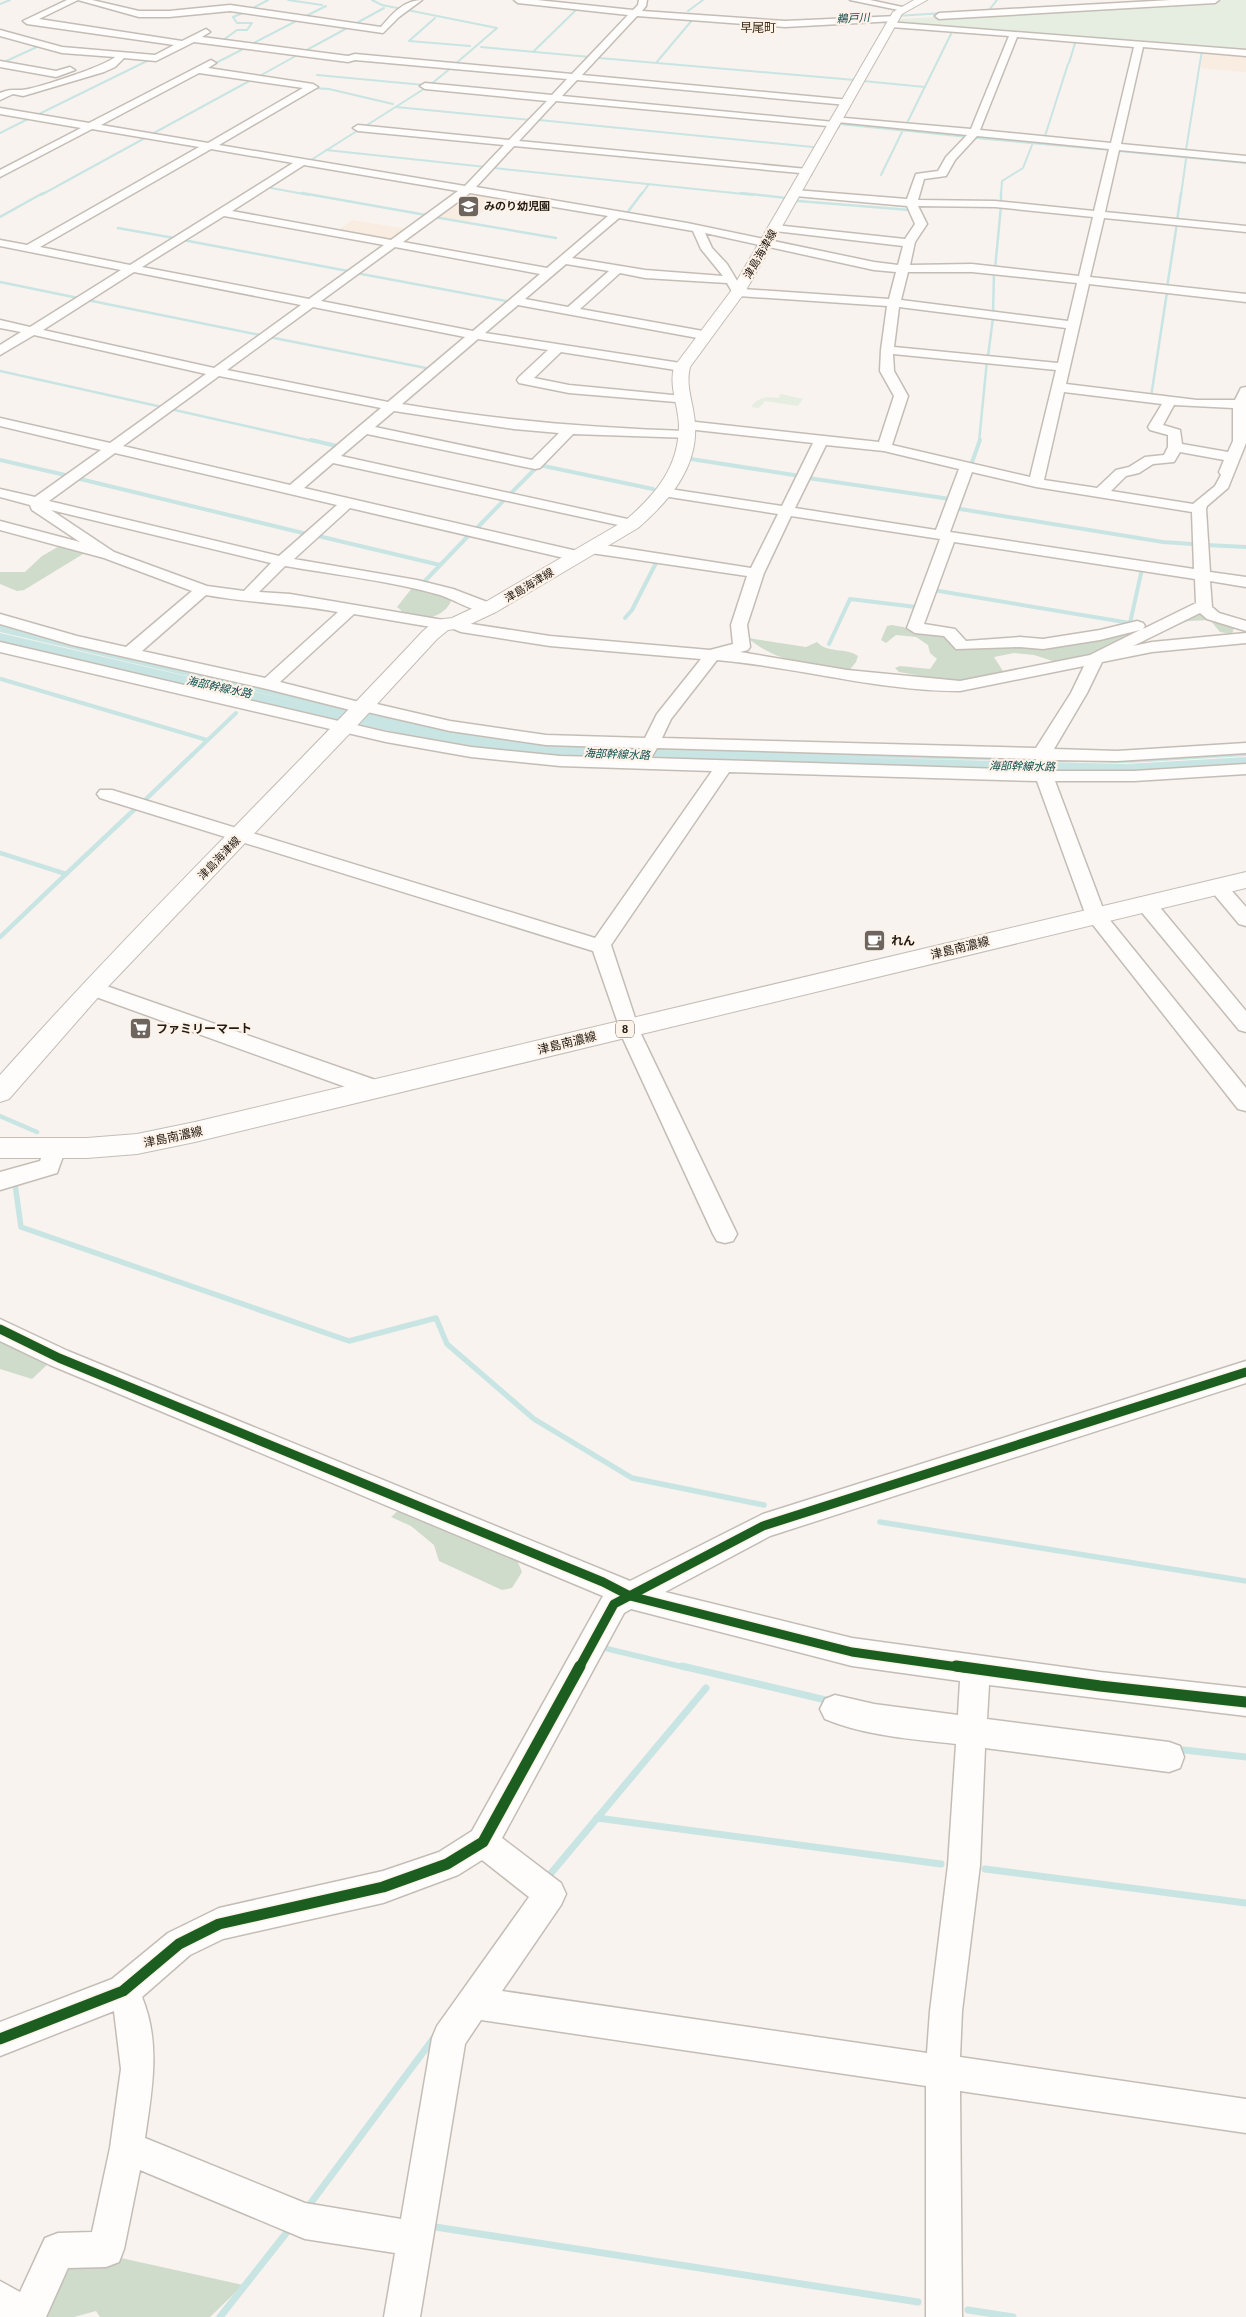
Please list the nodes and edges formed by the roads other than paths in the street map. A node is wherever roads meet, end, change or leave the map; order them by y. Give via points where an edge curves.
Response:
1 (74, 0) edge
2 (82, 0) edge
3 (418, 0) edge
4 (518, 0) edge
5 (554, 0) edge
6 (854, 0) edge
7 (922, 0) edge
8 (1215, 0) edge
9 (193, 2) dead end
10 (1064, 6) edge
11 (639, 9) edge
12 (139, 14) junction
13 (896, 16) junction
14 (192, 18) junction
15 (299, 18) junction
16 (29, 20) junction
17 (282, 27) dead end
18 (383, 30) junction
19 (95, 31) junction
20 (0, 33) edge
21 (1014, 34) junction
22 (265, 36) dead end
23 (194, 39) junction
24 (384, 41) dead end
25 (184, 44) junction
26 (248, 44) junction
27 (1139, 44) junction
28 (369, 49) dead end
29 (96, 52) junction
30 (1246, 53) edge
31 (123, 54) junction
32 (156, 58) junction
33 (351, 58) junction
34 (173, 61) dead end
35 (190, 63) dead end
36 (0, 64) edge
37 (334, 66) dead end
38 (203, 68) junction
39 (312, 76) dead end
40 (576, 77) junction
41 (299, 85) junction
42 (425, 86) dead end
43 (0, 97) edge
44 (557, 97) junction
45 (847, 102) junction
46 (0, 111) edge
47 (835, 122) junction
48 (90, 127) junction
49 (358, 128) dead end
50 (974, 133) junction
51 (513, 143) junction
52 (208, 146) junction
53 (1115, 147) junction
54 (1246, 159) edge
55 (302, 162) junction
56 (807, 172) junction
57 (0, 174) edge
58 (468, 189) junction
59 (795, 193) junction
60 (911, 203) junction
61 (222, 212) junction
62 (617, 214) junction
63 (1099, 214) junction
64 (697, 228) junction
65 (775, 228) junction
66 (1246, 230) edge
67 (0, 243) edge
68 (392, 243) junction
69 (766, 243) junction
70 (908, 243) junction
71 (30, 248) junction
72 (564, 260) junction
73 (133, 268) junction
74 (618, 269) junction
75 (902, 269) junction
76 (550, 272) junction
77 (1083, 280) junction
78 (733, 283) junction
79 (1246, 298) edge
80 (516, 301) junction
81 (310, 303) junction
82 (894, 303) junction
83 (570, 311) junction
84 (0, 324) edge
85 (1072, 325) junction
86 (32, 331) junction
87 (476, 335) junction
88 (703, 335) junction
89 (557, 349) junction
90 (887, 350) junction
91 (0, 351) edge
92 (682, 366) junction
93 (1062, 367) junction
94 (217, 370) junction
95 (1058, 387) junction
96 (1244, 399) edge
97 (683, 400) junction
98 (1170, 401) junction
99 (391, 407) junction
100 (0, 422) edge
101 (365, 429) junction
102 (569, 430) junction
103 (687, 430) junction
104 (821, 441) junction
105 (884, 447) junction
106 (1175, 447) junction
107 (111, 448) junction
108 (1231, 457) junction
109 (331, 458) junction
110 (966, 466) junction
111 (1228, 475) junction
112 (1246, 477) edge
113 (1036, 483) junction
114 (292, 490) junction
115 (663, 492) junction
116 (0, 493) edge
117 (1099, 494) junction
118 (38, 502) junction
119 (347, 502) junction
120 (1199, 509) junction
121 (787, 511) junction
122 (632, 524) junction
123 (7, 527) edge
124 (945, 535) junction
125 (0, 538) edge
126 (584, 552) junction
127 (109, 556) junction
128 (282, 561) junction
129 (756, 573) junction
130 (1203, 575) junction
131 (1246, 582) edge
132 (204, 590) junction
133 (248, 596) junction
134 (1204, 605) junction
135 (489, 608) junction
136 (350, 609) junction
137 (0, 619) edge
138 (449, 624) junction
139 (1246, 626) edge
140 (1246, 638) edge
141 (742, 644) junction
142 (0, 648) edge
143 (129, 653) junction
144 (711, 657) junction
145 (1096, 658) junction
146 (800, 666) junction
147 (268, 684) junction
148 (355, 716) junction
149 (1246, 748) edge
150 (646, 752) junction
151 (725, 765) junction
152 (1044, 765) junction
153 (1246, 769) edge
154 (106, 794) dead end
155 (242, 834) junction
156 (1246, 880) edge
157 (1218, 887) junction
158 (1146, 904) junction
159 (1096, 916) junction
160 (1246, 919) edge
161 (600, 946) junction
162 (92, 988) junction
163 (1246, 1025) edge
164 (629, 1028) junction
165 (376, 1089) junction
166 (0, 1092) edge
167 (1246, 1103) edge
168 (0, 1148) edge
169 (55, 1148) junction
170 (0, 1180) edge
171 (725, 1234) dead end
172 (0, 1329) edge
173 (1246, 1372) edge
174 (630, 1596) junction
175 (975, 1669) junction
176 (1246, 1702) edge
177 (835, 1709) dead end
178 (970, 1732) junction
179 (1170, 1757) dead end
180 (483, 1842) junction
181 (123, 1991) junction
182 (474, 2003) junction
183 (0, 2040) edge
184 (943, 2072) junction
185 (1246, 2116) edge
186 (127, 2148) junction
187 (415, 2239) junction
188 (0, 2299) edge
189 (22, 2317) edge
190 (28, 2317) edge
191 (402, 2317) edge
192 (944, 2317) edge

1 - 16 street
2 - 12 street
3 - 18 street
4 - 11 street
5 - 11 street
6 - 13 street
7 - 13 main road
8 - 10 street
9 - 14 street
10 - 13 street via 928,17
11 - 13 street via 785,24
11 - 40 street
12 - 14 street
12 - 19 street via 126,23
13 - 21 street
13 - 45 main road, 津島海津線
14 - 15 street via 230,8
14 - 23 street via 209,28
15 - 17 street
15 - 18 street
16 - 19 street
16 - 20 street
18 - 24 street via 374,37
19 - 25 street
20 - 29 street via 57,49
21 - 27 street
21 - 50 street
22 - 26 street
23 - 25 street
23 - 26 street
25 - 32 street
26 - 33 street
26 - 38 street
27 - 30 street
27 - 53 street
28 - 33 street
29 - 31 street
29 - 36 street via 83,64 56,74
31 - 32 street
31 - 43 street via 101,70 23,93 12,91
32 - 34 street
33 - 37 street
33 - 40 street
35 - 38 street
38 - 41 street
38 - 48 street
39 - 41 street
40 - 44 street
40 - 45 street
41 - 52 street via 313,87
42 - 44 street
44 - 47 street
44 - 51 street
45 - 47 main road, 津島海津線
46 - 48 street
47 - 50 street
47 - 56 main road, 津島海津線
48 - 52 street
48 - 57 street
49 - 51 street
50 - 53 street
50 - 60 street via 950,159 942,174 920,176
51 - 56 street
51 - 58 street
52 - 55 street
52 - 71 street
53 - 54 street
53 - 63 street
55 - 58 street
55 - 61 street
56 - 59 main road, 津島海津線
58 - 62 street
58 - 68 street
59 - 60 street
59 - 65 main road, 津島海津線
60 - 63 street via 995,204
60 - 70 street via 921,224
61 - 68 street
61 - 73 street
62 - 64 street
62 - 72 street
63 - 66 street
63 - 77 street
64 - 69 street
64 - 78 street via 707,249 724,266
65 - 69 main road, 津島海津線
65 - 70 street
67 - 71 street
68 - 76 street
68 - 81 street
69 - 75 street
69 - 78 main road, 津島海津線 via 747,277
70 - 75 street
71 - 73 street
72 - 74 street
72 - 76 street
73 - 81 street
73 - 86 street
74 - 78 street
74 - 83 street
75 - 77 street via 972,268
75 - 82 street
76 - 80 street
77 - 79 street
77 - 85 street
78 - 82 street via 787,294
78 - 88 main road, 津島海津線
80 - 83 street
80 - 87 street
81 - 87 street
81 - 94 street
82 - 85 street
82 - 90 street
83 - 88 street
84 - 86 street
85 - 93 street
86 - 91 street
86 - 94 street
87 - 89 street
87 - 99 street
88 - 92 main road, 津島海津線
89 - 92 street
89 - 97 street via 524,380 569,389
90 - 93 street
90 - 105 street via 887,371 901,396
92 - 97 main road, 津島海津線 via 679,375
93 - 95 street
94 - 99 street
94 - 107 street
95 - 98 street
95 - 113 street
96 - 98 street via 1197,404
96 - 108 street via 1240,441
97 - 103 main road, 津島海津線
98 - 106 street via 1155,427 1176,433
99 - 101 street
99 - 102 street
100 - 107 street
101 - 102 street via 535,465
101 - 109 street
102 - 103 street via 635,435
103 - 104 street
103 - 115 main road, 津島海津線 via 681,464
104 - 105 street
104 - 121 street
105 - 110 street
106 - 108 street
106 - 117 street via 1169,459 1150,460 1134,470 1121,473
107 - 114 street
107 - 118 street
108 - 111 street
109 - 114 street
109 - 122 street
110 - 113 street
110 - 124 street
111 - 112 street
111 - 120 street
113 - 117 street
114 - 119 street
115 - 121 street
115 - 122 main road, 津島海津線
116 - 118 street
117 - 120 street
118 - 127 street via 37,507
118 - 128 street
119 - 126 street
119 - 128 street
120 - 130 street
121 - 124 street
121 - 129 street
122 - 126 main road, 津島海津線
123 - 125 street
123 - 127 street
124 - 130 street
124 - 134 street via 915,628 949,632 962,646 1020,642 1043,644 1100,636
126 - 129 street
126 - 135 main road, 津島海津線
127 - 132 street
128 - 133 street
128 - 135 street via 417,585
129 - 141 street via 739,625
130 - 131 street
130 - 134 street
132 - 133 street
132 - 143 street
133 - 136 street via 290,598
134 - 139 street via 1213,616
134 - 145 street
135 - 138 main road, 津島海津線
136 - 138 street
136 - 147 street
137 - 143 street
138 - 144 street via 550,641
138 - 148 main road, 津島海津線 via 430,635
140 - 145 street via 1152,647
141 - 144 street via 742,647
141 - 146 street
142 - 148 street via 188,692
143 - 147 street
144 - 146 street via 746,658
144 - 150 street via 663,718
145 - 146 street via 960,686 916,684
145 - 152 street via 1046,747
147 - 148 street
148 - 150 street via 418,720 497,734
148 - 150 street via 386,737 471,752 560,761
148 - 155 main road, 津島海津線
149 - 152 street via 1117,756
150 - 151 street
150 - 152 street via 791,748
151 - 152 street
151 - 161 street
152 - 153 street via 1154,775
152 - 159 street
154 - 155 street
155 - 161 street
155 - 162 main road, 津島海津線
156 - 157 main road, 津島南濃線 / 8
157 - 158 main road, 津島南濃線 / 8
157 - 160 street
158 - 159 main road, 津島南濃線 / 8
158 - 163 street
159 - 164 main road, 津島南濃線 / 8
159 - 167 street
161 - 164 street
162 - 165 street
162 - 166 main road, 津島海津線
164 - 165 main road, 津島南濃線 / 8
164 - 171 street
165 - 169 main road, 津島南濃線 / 8 via 138,1144
168 - 169 main road, 津島南濃線 / 8
169 - 170 street via 49,1167
172 - 174 street via 59,1358 603,1582
173 - 174 street via 763,1526
174 - 175 street via 852,1652
174 - 180 street via 614,1604
175 - 176 street
175 - 178 street
177 - 178 street via 874,1719
178 - 179 street
178 - 184 street via 964,1865 946,2011
180 - 181 street via 447,1864 383,1887 220,1924 179,1944
180 - 182 street via 550,1894
181 - 183 street
181 - 186 street via 131,2011 138,2070
182 - 184 street
182 - 187 street via 449,2038
184 - 185 street
184 - 192 street
186 - 187 street via 305,2221
186 - 190 street via 106,2248 58,2251
187 - 191 street
188 - 189 street

